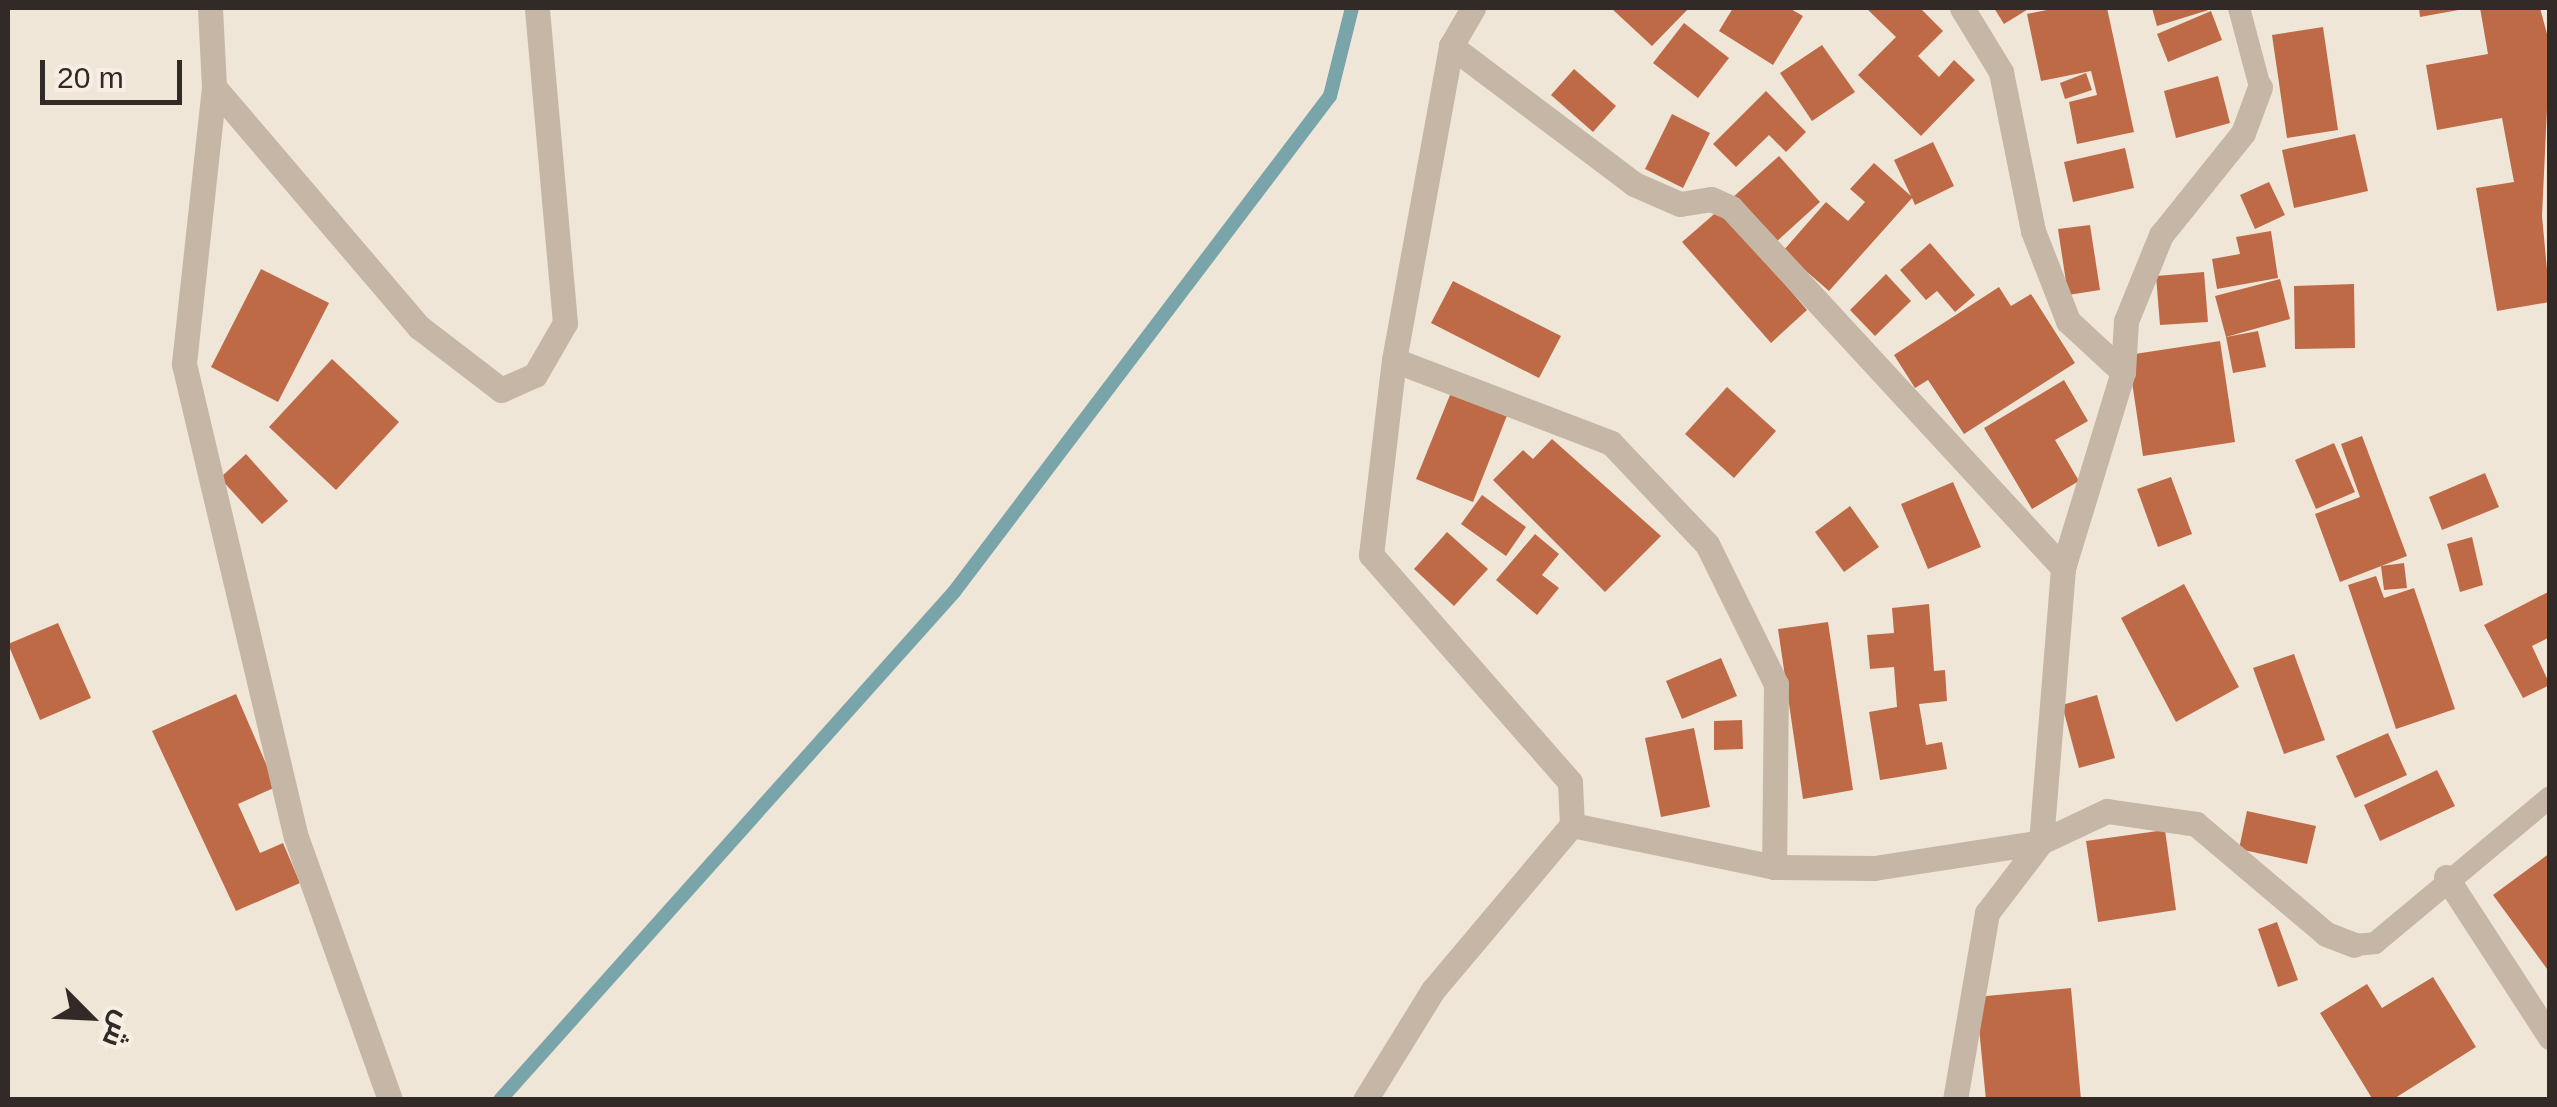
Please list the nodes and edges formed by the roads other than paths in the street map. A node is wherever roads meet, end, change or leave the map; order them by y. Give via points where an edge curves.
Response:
1 (210, 8) edge
2 (536, 8) edge
3 (1473, 8) edge
4 (1962, 8) edge
5 (2240, 8) edge
6 (1452, 46) junction
7 (214, 87) junction
8 (2260, 87) joint
9 (1394, 360) junction
10 (2123, 372) junction
11 (2063, 568) junction
12 (2550, 797) edge
13 (1572, 825) junction
14 (2041, 842) junction
15 (1774, 867) junction
16 (2446, 877) junction
17 (2354, 944) joint
18 (2550, 1036) edge
19 (390, 1100) edge
20 (1365, 1100) edge
21 (1955, 1100) edge

1 - 7 street
2 - 7 street via 565,323 535,376 501,390 418,327
3 - 6 street
4 - 10 street via 2001,72 2033,232 2068,320
5 - 8 lane
6 - 9 street
6 - 11 street via 1634,184 1680,204 1711,199 1730,208
7 - 19 street via 184,364 296,837
8 - 10 street via 2243,133 2161,235 2126,322
9 - 13 street via 1371,555 1570,782
9 - 15 street via 1611,443 1707,544 1776,684
10 - 11 street
11 - 14 street
12 - 16 lane
13 - 15 street
13 - 20 street via 1433,990
14 - 15 street via 1874,868
14 - 17 street via 2107,811 2196,824 2326,934
14 - 21 street via 1987,913
16 - 17 lane via 2375,943
16 - 18 street

